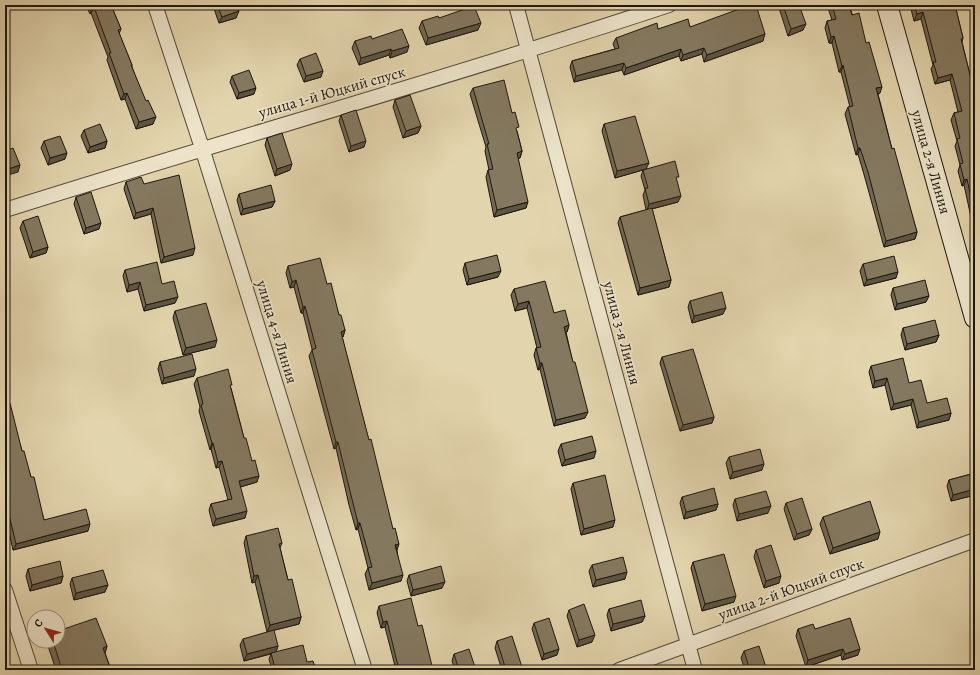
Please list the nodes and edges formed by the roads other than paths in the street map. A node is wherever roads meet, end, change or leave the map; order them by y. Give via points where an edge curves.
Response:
1 (155, 5) edge
2 (516, 5) edge
3 (669, 5) edge
4 (887, 5) edge
5 (528, 52) junction
6 (202, 148) junction
7 (5, 210) edge
8 (975, 318) edge
9 (975, 540) edge
10 (5, 590) edge
11 (689, 644) junction
12 (31, 670) edge
13 (365, 670) edge
14 (619, 670) edge
15 (695, 670) edge

1 - 6 street, улица 4-я Линия
2 - 5 street, улица 3-я Линия
3 - 5 street, улица 1-й Юцкий спуск
4 - 8 street, улица 2-я Линия
5 - 6 street, улица 1-й Юцкий спуск
5 - 11 street, улица 3-я Линия
6 - 7 street, улица 1-й Юцкий спуск
6 - 13 street, улица 4-я Линия
9 - 11 street, улица 2-й Юцкий спуск
10 - 12 street
11 - 14 street, улица 2-й Юцкий спуск
11 - 15 street, улица 3-я Линия

